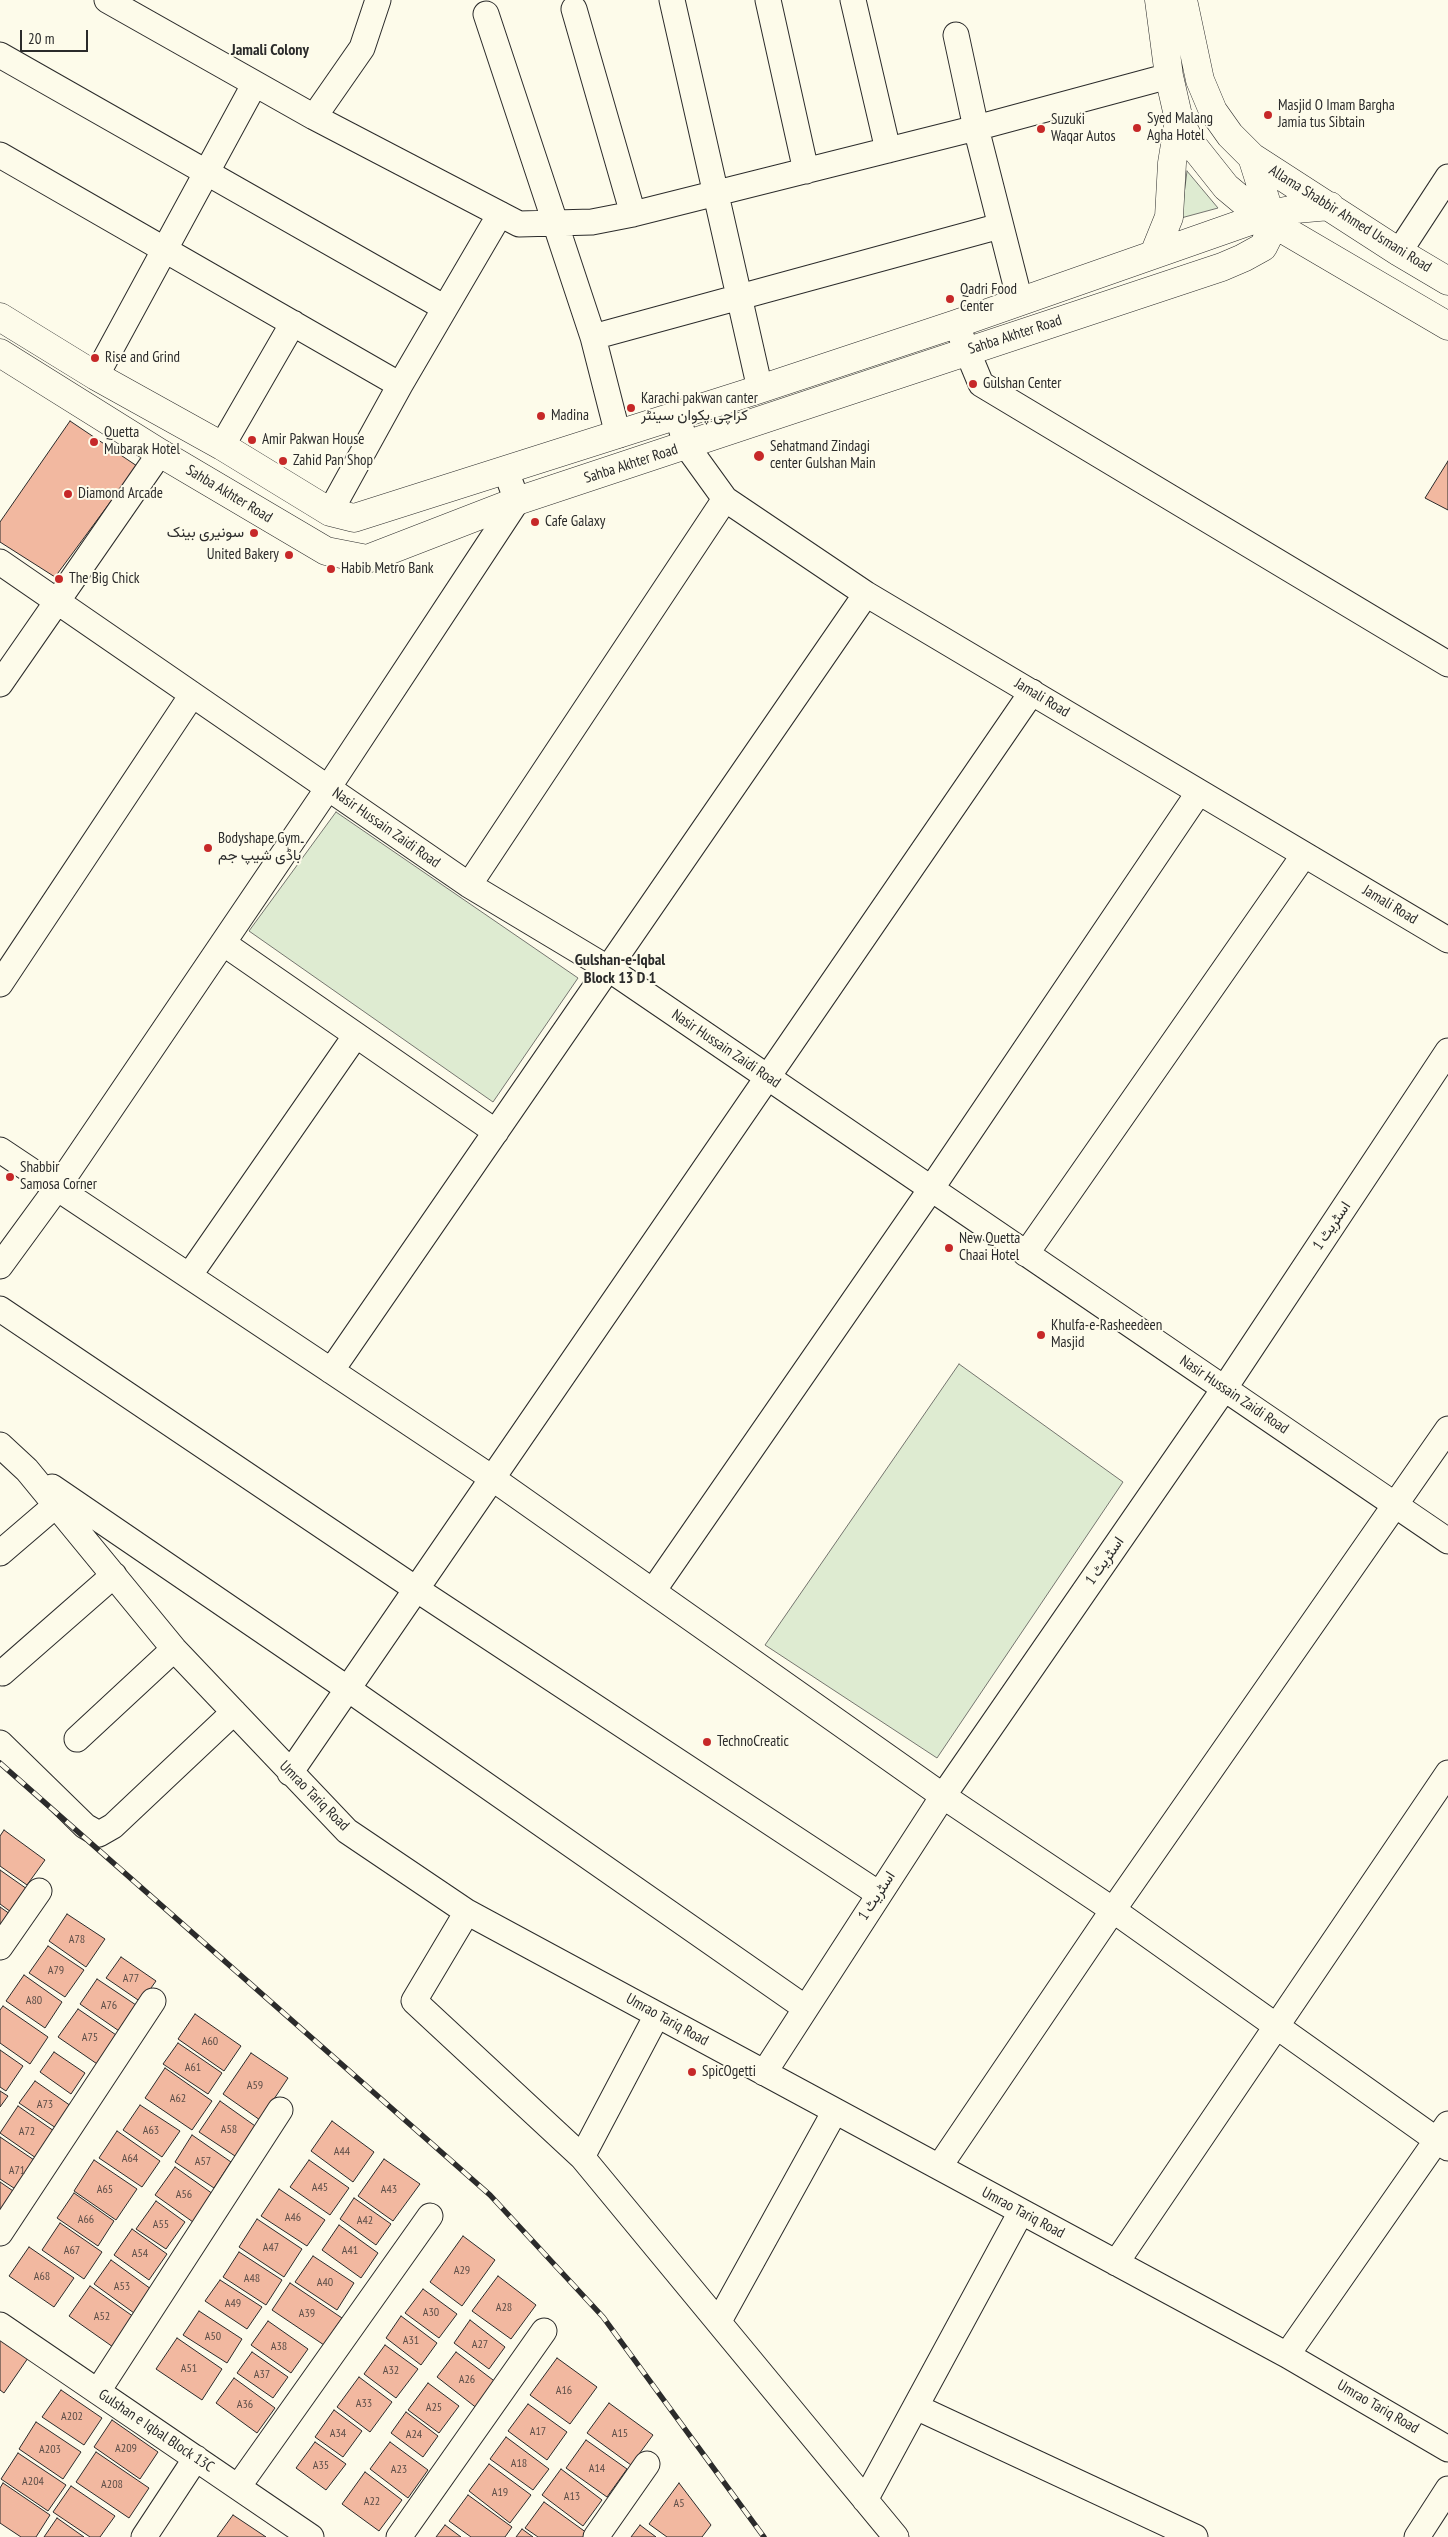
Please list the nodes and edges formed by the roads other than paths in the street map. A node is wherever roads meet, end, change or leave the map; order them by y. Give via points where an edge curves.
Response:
1 (107, 0) edge
2 (378, 0) edge
3 (672, 0) edge
4 (768, 0) edge
5 (853, 0) edge
6 (1159, 0) edge
7 (1182, 0) edge
8 (574, 8) dead end
9 (486, 14) dead end
10 (956, 35) dead end
11 (0, 56) edge
12 (1169, 76) junction
13 (254, 84) junction
14 (314, 117) junction
15 (1179, 120) junction
16 (976, 128) junction
17 (888, 150) junction
18 (0, 155) edge
19 (1252, 157) junction
20 (806, 171) junction
21 (206, 173) junction
22 (1448, 177) edge
23 (716, 193) junction
24 (1330, 206) junction
25 (500, 214) junction
26 (633, 214) junction
27 (1268, 217) junction
28 (556, 223) junction
29 (1000, 226) junction
30 (166, 249) junction
31 (1399, 252) junction
32 (1154, 254) junction
33 (1448, 281) edge
34 (740, 296) junction
35 (1020, 301) junction
36 (445, 308) junction
37 (0, 317) edge
38 (293, 323) junction
39 (956, 324) junction
40 (1448, 326) edge
41 (593, 337) junction
42 (967, 351) junction
43 (0, 353) edge
44 (96, 376) junction
45 (400, 385) junction
46 (760, 389) junction
47 (677, 414) junction
48 (618, 435) junction
49 (222, 446) junction
50 (686, 446) junction
51 (160, 454) junction
52 (506, 471) junction
53 (724, 499) junction
54 (517, 500) junction
55 (330, 512) junction
56 (0, 562) edge
57 (866, 594) junction
58 (58, 602) junction
59 (1448, 664) edge
60 (0, 684) edge
61 (1032, 692) junction
62 (192, 695) junction
63 (328, 788) junction
64 (1199, 792) junction
65 (1304, 855) junction
66 (468, 885) junction
67 (1448, 940) edge
68 (223, 943) junction
69 (609, 969) junction
70 (0, 984) edge
71 (356, 1035) junction
72 (1448, 1051) edge
73 (767, 1077) junction
74 (496, 1132) junction
75 (0, 1150) edge
76 (57, 1188) junction
77 (932, 1189) junction
78 (1026, 1254) junction
79 (0, 1266) edge
80 (189, 1276) junction
81 (0, 1309) edge
82 (332, 1371) junction
83 (1224, 1389) junction
84 (1448, 1429) edge
85 (0, 1446) edge
86 (27, 1470) junction
87 (492, 1478) junction
88 (56, 1505) junction
89 (1395, 1505) junction
90 (1448, 1541) edge
91 (0, 1554) edge
92 (114, 1575) junction
93 (416, 1589) junction
94 (653, 1591) junction
95 (174, 1649) junction
96 (2, 1673) dead end
97 (348, 1689) junction
98 (234, 1712) junction
99 (77, 1739) dead end
100 (0, 1743) edge
101 (290, 1773) junction
102 (1448, 1773) edge
103 (943, 1796) junction
104 (39, 1891) dead end
105 (879, 1894) junction
106 (1113, 1910) junction
107 (467, 1912) junction
108 (0, 1947) edge
109 (153, 2001) dead end
110 (804, 2008) junction
111 (657, 2015) junction
112 (1275, 2027) junction
113 (764, 2073) junction
114 (280, 2110) dead end
115 (835, 2111) junction
116 (1444, 2137) edge
117 (582, 2157) junction
118 (939, 2168) junction
119 (1022, 2212) junction
120 (430, 2216) dead end
121 (0, 2233) edge
122 (1116, 2263) junction
123 (719, 2320) junction
124 (0, 2325) edge
125 (544, 2331) dead end
126 (1287, 2355) junction
127 (98, 2391) junction
128 (916, 2407) junction
129 (1448, 2449) edge
130 (196, 2458) junction
131 (647, 2464) dead end
132 (238, 2487) junction
133 (1448, 2489) edge
134 (865, 2500) junction
135 (144, 2537) edge
136 (311, 2537) edge
137 (399, 2537) edge
138 (596, 2537) edge
139 (896, 2537) edge
140 (1195, 2537) edge
141 (1417, 2537) edge

1 - 13 street
2 - 14 street via 362,48
3 - 23 street
4 - 20 street
5 - 17 street
6 - 12 main road
7 - 19 main road via 1203,87 1230,135
8 - 26 street
9 - 28 street
10 - 16 street
11 - 21 street
12 - 15 main road
12 - 16 street
13 - 14 street
13 - 21 street
14 - 25 street
15 - 27 main road via 1191,143 1226,188
15 - 32 main road via 1172,163 1169,217
16 - 17 street
16 - 29 street
17 - 20 street
18 - 30 street
19 - 24 main road, Allama Shabbir Ahmed Usmani Road
19 - 27 main road
20 - 23 street
21 - 30 street
21 - 36 street
22 - 31 street
23 - 26 street
23 - 34 street
24 - 27 main road, Sahba Akhter Road via 1296,209
24 - 31 main road, Allama Shabbir Ahmed Usmani Road
25 - 28 street via 519,224
25 - 36 street
26 - 28 street via 592,222
27 - 32 main road, Sahba Akhter Road
27 - 40 main road
27 - 42 main road, Sahba Akhter Road via 1268,240 1229,264
28 - 41 street
29 - 34 street
29 - 35 street
30 - 38 street
30 - 44 street
31 - 33 main road, Allama Shabbir Ahmed Usmani Road
32 - 35 main road, Sahba Akhter Road
34 - 41 street
34 - 46 street
35 - 39 main road, Sahba Akhter Road
36 - 45 street
37 - 44 main road, Sahba Akhter Road
38 - 45 street
38 - 49 street
39 - 42 street
39 - 46 main road, Sahba Akhter Road
41 - 48 street
42 - 50 main road, Sahba Akhter Road
42 - 59 street via 982,384
43 - 51 main road, Sahba Akhter Road
44 - 49 main road, Sahba Akhter Road
45 - 55 street
46 - 47 main road, Sahba Akhter Road
47 - 48 main road, Sahba Akhter Road
47 - 50 street, Jamali Road
48 - 52 main road, Sahba Akhter Road
49 - 55 main road, Sahba Akhter Road
50 - 53 street, Jamali Road
50 - 54 main road, Sahba Akhter Road
51 - 54 main road, Sahba Akhter Road via 326,552 367,558
51 - 58 street
52 - 54 street
52 - 55 main road, Sahba Akhter Road via 354,518
53 - 57 street, Jamali Road
53 - 66 street
54 - 63 street
56 - 58 street, Nasir Hussain Zaidi Road
57 - 61 street, Jamali Road
57 - 69 street
58 - 60 street
58 - 62 street, Nasir Hussain Zaidi Road
61 - 64 street, Jamali Road
61 - 73 street
62 - 63 street, Nasir Hussain Zaidi Road
62 - 70 street
63 - 66 street, Nasir Hussain Zaidi Road
63 - 68 street
64 - 65 street, Jamali Road
64 - 77 street
65 - 67 street, Jamali Road
65 - 78 street
66 - 69 street, Nasir Hussain Zaidi Road
68 - 71 street
68 - 76 street
69 - 73 street, Nasir Hussain Zaidi Road
69 - 74 street
71 - 74 street
71 - 80 street
72 - 83 street, اسٹریٹ 1
73 - 77 street, Nasir Hussain Zaidi Road
73 - 87 street
74 - 82 street
75 - 76 street
76 - 79 street
76 - 80 street
77 - 78 street, Nasir Hussain Zaidi Road
77 - 94 street
78 - 83 street, Nasir Hussain Zaidi Road
80 - 82 street
81 - 93 street
82 - 87 street
83 - 89 street, Nasir Hussain Zaidi Road
83 - 103 street, اسٹریٹ 1
84 - 89 street
85 - 86 street, Umrao Tariq Road
86 - 88 street, Umrao Tariq Road
86 - 97 street
87 - 93 street
87 - 94 street
88 - 91 street
88 - 92 street, Umrao Tariq Road
89 - 90 street, Nasir Hussain Zaidi Road
89 - 106 street
92 - 95 street, Umrao Tariq Road
92 - 96 street
93 - 97 street
93 - 105 street
94 - 103 street
95 - 98 street, Umrao Tariq Road
95 - 99 street
97 - 101 street
97 - 110 street
98 - 100 street via 113,1826 98,1834 85,1826
98 - 101 street, Umrao Tariq Road
101 - 107 street, Umrao Tariq Road via 347,1831
102 - 112 street
103 - 105 street, اسٹریٹ 1
103 - 106 street
104 - 108 street
105 - 110 street, اسٹریٹ 1
106 - 112 street
106 - 118 street
107 - 111 street, Umrao Tariq Road
107 - 117 street via 414,2001
109 - 121 street
110 - 113 street, اسٹریٹ 1
111 - 113 street, Umrao Tariq Road
111 - 117 street
112 - 116 street
112 - 122 street
113 - 115 street, Umrao Tariq Road
114 - 127 street
115 - 118 street, Umrao Tariq Road
115 - 123 street
116 - 126 street
117 - 123 street
118 - 119 street, Umrao Tariq Road
119 - 122 street, Umrao Tariq Road
119 - 128 street
120 - 132 street
122 - 126 street, Umrao Tariq Road
123 - 134 street
124 - 127 street, Gulshan e Iqbal Block 13C
125 - 137 street
126 - 129 street, Umrao Tariq Road
127 - 130 street, Gulshan e Iqbal Block 13C
128 - 134 street
128 - 140 street
130 - 132 street, Gulshan e Iqbal Block 13C
130 - 135 street
131 - 138 street
132 - 136 street, Gulshan e Iqbal Block 13C
133 - 141 street
134 - 139 street

